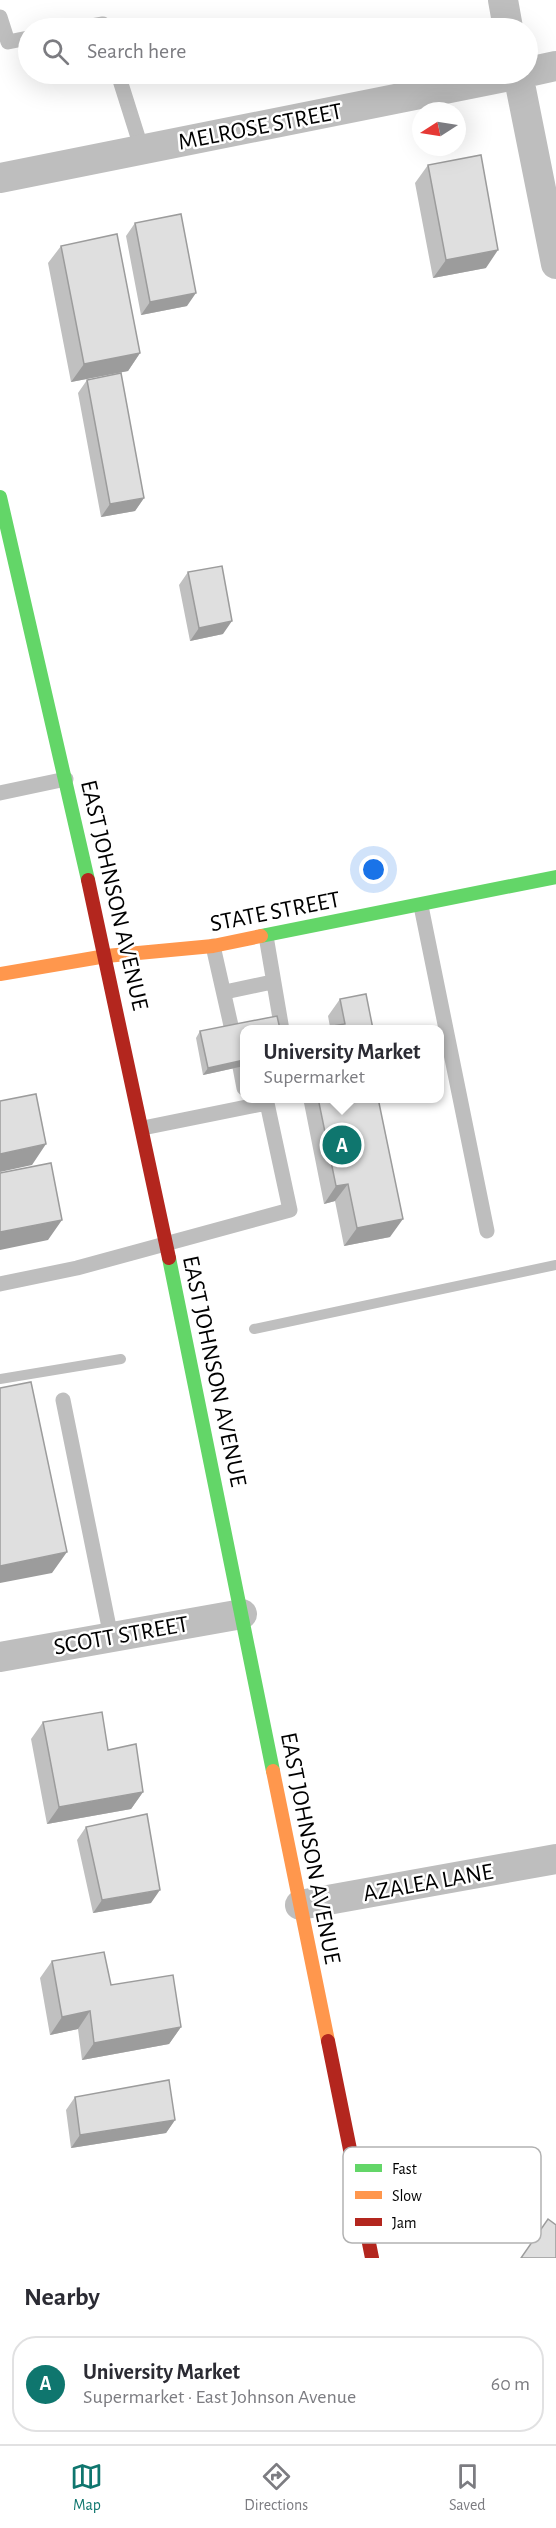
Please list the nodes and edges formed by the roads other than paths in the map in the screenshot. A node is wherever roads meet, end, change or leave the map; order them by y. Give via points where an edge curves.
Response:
1 (503, 0) edge
2 (0, 17) edge
3 (506, 18) edge
4 (18, 40) edge
5 (556, 66) edge
6 (538, 70) edge
7 (121, 84) edge
8 (469, 84) edge
9 (520, 84) edge
10 (142, 150) junction
11 (0, 178) edge
12 (556, 264) edge
13 (0, 497) edge
14 (66, 779) junction
15 (0, 793) edge
16 (556, 877) edge
17 (421, 906) junction
18 (266, 936) junction
19 (213, 946) junction
20 (106, 956) junction
21 (0, 974) edge
22 (272, 982) junction
23 (225, 992) junction
24 (281, 1025) edge
25 (232, 1030) edge
26 (248, 1103) edge
27 (268, 1103) edge
28 (143, 1128) junction
29 (487, 1231) dead end
30 (165, 1242) junction
31 (0, 1284) edge
32 (63, 1400) dead end
33 (242, 1614) junction
34 (111, 1637) junction
35 (0, 1657) edge
36 (556, 1858) edge
37 (300, 1905) junction
38 (349, 2147) edge
39 (369, 2243) edge
40 (372, 2258) edge

1 - 3 street
2 - 4 lane via 8,42
5 - 6 street
7 - 10 lane
8 - 10 street, MELROSE STREET
9 - 12 street
10 - 11 street, MELROSE STREET
13 - 14 main road, EAST JOHNSON AVENUE
14 - 15 lane
14 - 20 main road, EAST JOHNSON AVENUE
16 - 17 main road, STATE STREET
17 - 18 main road, STATE STREET
17 - 29 lane
18 - 19 main road, STATE STREET
18 - 22 lane
19 - 20 main road, STATE STREET
19 - 23 lane
20 - 21 main road, STATE STREET
20 - 28 main road, EAST JOHNSON AVENUE
22 - 23 lane
22 - 24 lane
23 - 25 lane
26 - 28 lane
27 - 30 lane via 290,1210
28 - 30 main road, EAST JOHNSON AVENUE
30 - 31 lane via 77,1268
30 - 33 main road, EAST JOHNSON AVENUE
32 - 34 lane
33 - 34 street, SCOTT STREET
33 - 37 main road, EAST JOHNSON AVENUE
34 - 35 street, SCOTT STREET
36 - 37 street, AZALEA LANE
37 - 38 main road, EAST JOHNSON AVENUE
39 - 40 main road, EAST JOHNSON AVENUE

